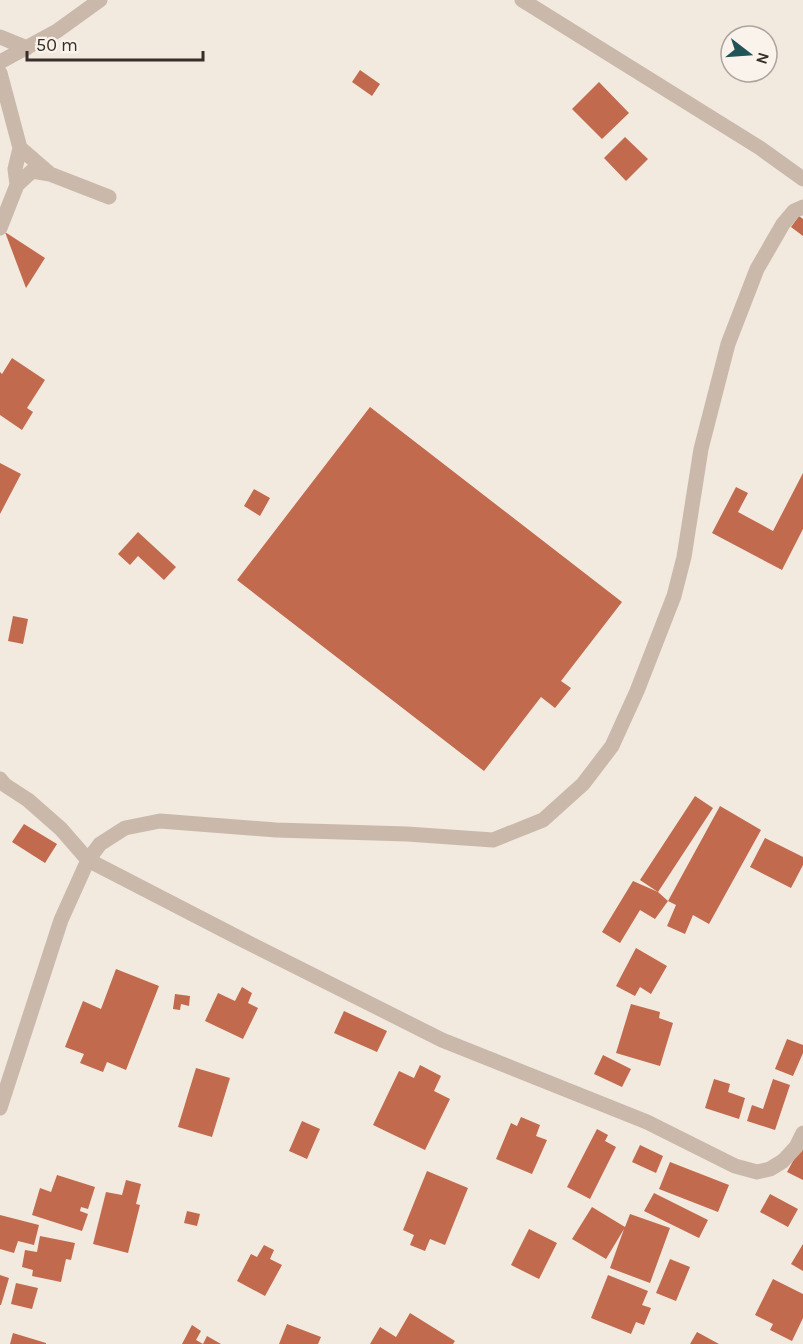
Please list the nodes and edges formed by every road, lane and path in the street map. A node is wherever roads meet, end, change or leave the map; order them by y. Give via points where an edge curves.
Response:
1 (100, 0) edge
2 (522, 0) edge
3 (0, 37) edge
4 (27, 48) junction
5 (0, 62) edge
6 (0, 73) edge
7 (20, 148) junction
8 (50, 174) junction
9 (803, 179) edge
10 (17, 185) junction
11 (109, 197) dead end
12 (803, 207) edge
13 (0, 228) edge
14 (0, 779) edge
15 (88, 860) junction
16 (0, 1108) edge
17 (803, 1133) edge

1 - 4 street
2 - 9 street via 760,147
3 - 4 street
4 - 5 street
6 - 7 street
7 - 8 street
7 - 10 street via 15,170
8 - 10 street via 32,171
8 - 11 street
10 - 13 street
12 - 15 street via 783,224 762,260 736,323 701,449 674,596 612,746 583,784 543,819 493,840 160,821 125,828 100,844
14 - 15 street via 61,829
15 - 16 street via 61,920
15 - 17 street via 442,1040 647,1122 735,1166 757,1172 770,1169 790,1154

